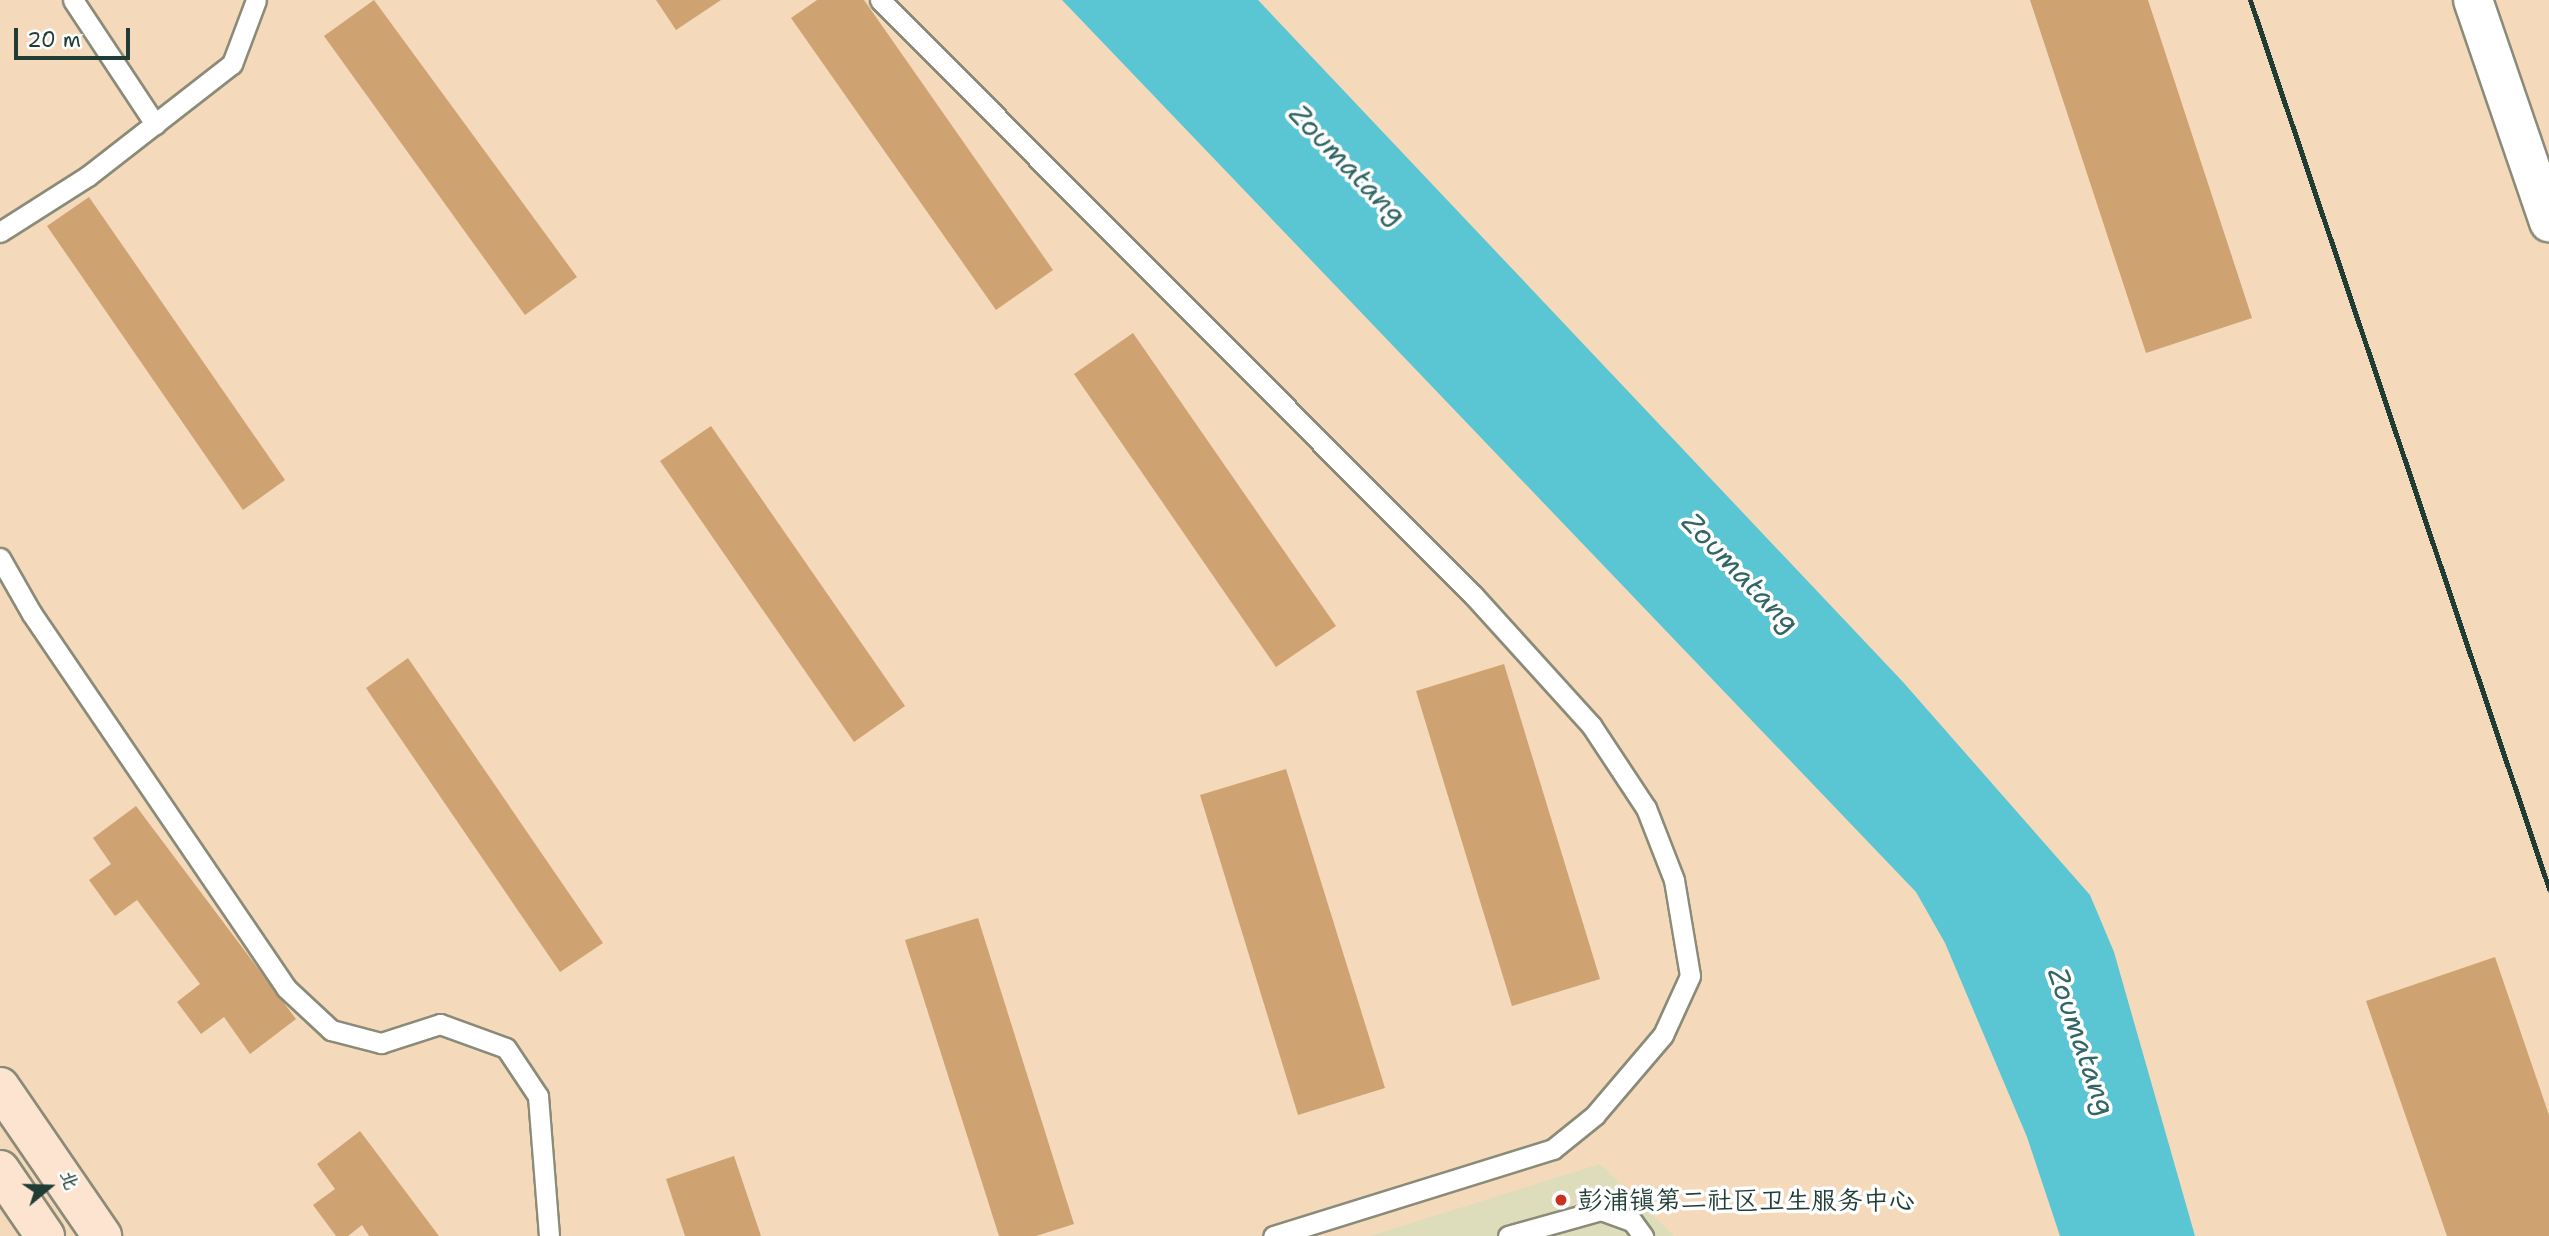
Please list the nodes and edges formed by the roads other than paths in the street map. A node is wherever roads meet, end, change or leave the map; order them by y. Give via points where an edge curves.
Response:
1 (73, 0) edge
2 (256, 0) edge
3 (880, 0) edge
4 (2473, 0) edge
5 (155, 124) junction
6 (2549, 222) edge
7 (0, 232) edge
8 (0, 558) edge
9 (0, 1087) edge
10 (0, 1170) edge
11 (45, 1236) edge
12 (102, 1236) edge
13 (549, 1236) edge
14 (1273, 1236) edge
15 (1508, 1236) edge
16 (1643, 1236) edge

1 - 5 lane
2 - 5 lane via 232,64
3 - 14 lane via 1510,635 1591,725 1646,808 1674,880 1690,976 1663,1035 1595,1115 1553,1149
4 - 6 street
5 - 7 lane via 88,176
8 - 13 lane via 32,614 286,988 331,1030 382,1043 440,1024 506,1048 538,1096
9 - 12 main road
10 - 11 main road
15 - 16 lane via 1601,1210 1632,1221

